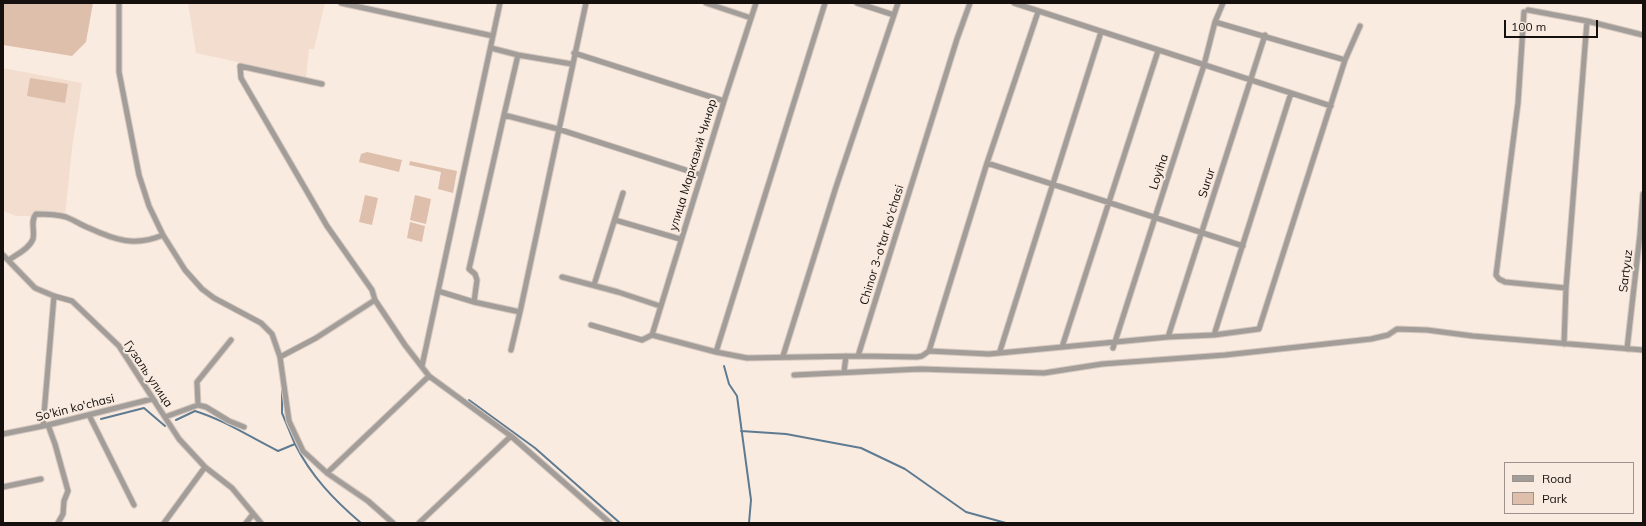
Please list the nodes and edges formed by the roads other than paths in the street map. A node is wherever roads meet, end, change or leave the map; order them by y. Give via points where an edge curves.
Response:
1 (119, 3) edge
2 (341, 3) edge
3 (500, 3) edge
4 (586, 3) edge
5 (706, 3) edge
6 (756, 3) edge
7 (825, 3) edge
8 (858, 3) edge
9 (898, 3) edge
10 (970, 3) edge
11 (1014, 3) edge
12 (1223, 3) edge
13 (1038, 12) junction
14 (894, 15) junction
15 (751, 18) junction
16 (1587, 21) junction
17 (1216, 22) junction
18 (1360, 26) dead end
19 (1102, 32) junction
20 (1265, 35) junction
21 (1643, 35) edge
22 (493, 36) junction
23 (491, 48) junction
24 (1158, 51) junction
25 (574, 53) junction
26 (518, 55) junction
27 (1345, 60) junction
28 (572, 64) junction
29 (1204, 65) junction
30 (1250, 80) junction
31 (322, 84) dead end
32 (1291, 93) junction
33 (724, 101) junction
34 (1331, 106) junction
35 (504, 115) junction
36 (558, 129) junction
37 (987, 163) junction
38 (702, 175) junction
39 (1053, 184) junction
40 (623, 193) dead end
41 (1643, 194) edge
42 (1109, 202) junction
43 (1155, 217) junction
44 (615, 220) junction
45 (1201, 232) junction
46 (163, 235) junction
47 (680, 240) junction
48 (1243, 246) junction
49 (3, 255) edge
50 (9, 260) junction
51 (562, 277) dead end
52 (594, 285) junction
53 (1566, 288) junction
54 (438, 291) junction
55 (54, 296) junction
56 (375, 300) junction
57 (474, 302) junction
58 (660, 306) junction
59 (519, 315) junction
60 (591, 324) dead end
61 (652, 335) junction
62 (1214, 335) junction
63 (1168, 337) junction
64 (231, 340) dead end
65 (1564, 344) junction
66 (1114, 345) junction
67 (1062, 347) junction
68 (1627, 349) junction
69 (510, 350) dead end
70 (929, 350) junction
71 (1643, 350) edge
72 (1000, 351) junction
73 (716, 352) junction
74 (783, 356) junction
75 (846, 356) junction
76 (858, 356) junction
77 (280, 357) junction
78 (422, 366) junction
79 (844, 372) junction
80 (794, 375) dead end
81 (429, 376) junction
82 (152, 399) junction
83 (198, 405) junction
84 (89, 415) junction
85 (164, 417) junction
86 (46, 426) junction
87 (244, 427) dead end
88 (3, 434) edge
89 (511, 436) junction
90 (204, 467) junction
91 (327, 473) junction
92 (40, 479) dead end
93 (3, 487) edge
94 (134, 505) dead end
95 (253, 514) junction
96 (58, 523) edge
97 (164, 523) edge
98 (246, 523) edge
99 (261, 523) edge
100 (393, 523) edge
101 (420, 523) edge
102 (610, 523) edge

1 - 46 street via 119,72 139,175
2 - 22 street
3 - 22 street
4 - 25 street
5 - 15 street
6 - 15 street, улица Марказий Чинор
7 - 73 street
8 - 14 street
9 - 14 street
10 - 76 street, Chinor 3-o'tar ko'chasi via 956,39
11 - 13 street
12 - 17 street, Loyiha
13 - 19 street
13 - 37 street
14 - 74 street
15 - 33 street, улица Марказий Чинор
16 - 21 street
16 - 53 street
16 - 53 street via 1526,11 1518,103 1496,275 1505,282
17 - 20 street
17 - 29 street, Loyiha
18 - 27 street
19 - 24 street
19 - 39 street
20 - 27 street
20 - 30 street, Surur
22 - 23 street
23 - 26 street
23 - 54 street
24 - 29 street
24 - 42 street
25 - 28 street
25 - 33 street
26 - 28 street
26 - 35 street
27 - 34 street
28 - 36 street
29 - 30 street
29 - 43 street, Loyiha
30 - 32 street
30 - 45 street, Surur
31 - 56 street via 240,66 241,78 327,226 372,290
32 - 34 street
32 - 48 street
33 - 38 street, улица Марказий Чинор
34 - 62 street via 1259,329
35 - 36 street
35 - 57 street via 469,269 477,280
36 - 38 street
36 - 59 street
37 - 39 street
37 - 70 street
38 - 47 street, улица Марказий Чинор
39 - 42 street
39 - 72 street
40 - 44 street
41 - 68 street, Sartyuz
42 - 43 street
42 - 67 street
43 - 45 street
43 - 66 street, Loyiha
44 - 47 street
44 - 52 street
45 - 48 street
45 - 63 street, Surur
46 - 50 street via 150,241 136,243 107,235 68,218 36,214 33,217 33,238 23,250
46 - 77 street via 185,270 202,289 269,330
47 - 58 street, улица Марказий Чинор
48 - 62 street
49 - 50 street, Гузаль улица
50 - 55 street, Гузаль улица via 35,288
51 - 52 street
52 - 58 street
53 - 65 street
54 - 57 street
54 - 78 street
55 - 82 street, Гузаль улица via 72,301 119,346
55 - 86 street
56 - 77 street via 316,338
56 - 78 street
57 - 59 street
58 - 61 street, улица Марказий Чинор
59 - 69 street
60 - 61 street via 642,340
61 - 73 street
62 - 63 street
63 - 66 street
64 - 83 street via 196,382
65 - 68 street
65 - 79 street via 1396,329 1388,335 1371,339 1225,355 1102,364 1044,373 920,369
66 - 67 street
67 - 72 street
68 - 71 street
70 - 72 street via 989,354
70 - 76 street via 916,357
73 - 74 street via 747,358
74 - 75 street
75 - 76 street
75 - 79 street
77 - 91 street via 293,434 302,451
78 - 81 street
79 - 80 street
81 - 89 street
81 - 91 street
82 - 84 street, So'kin ko'chasi
82 - 85 street, Гузаль улица
83 - 85 street
83 - 87 street
84 - 86 street, So'kin ko'chasi
84 - 94 street
85 - 90 street, Гузаль улица via 179,439
86 - 88 street, So'kin ko'chasi
86 - 96 street via 55,444 68,491 63,514
89 - 101 street
89 - 102 street
90 - 95 street, Гузаль улица via 232,488
90 - 97 street
91 - 100 street via 368,501
92 - 93 street
95 - 98 street
95 - 99 street, Гузаль улица

